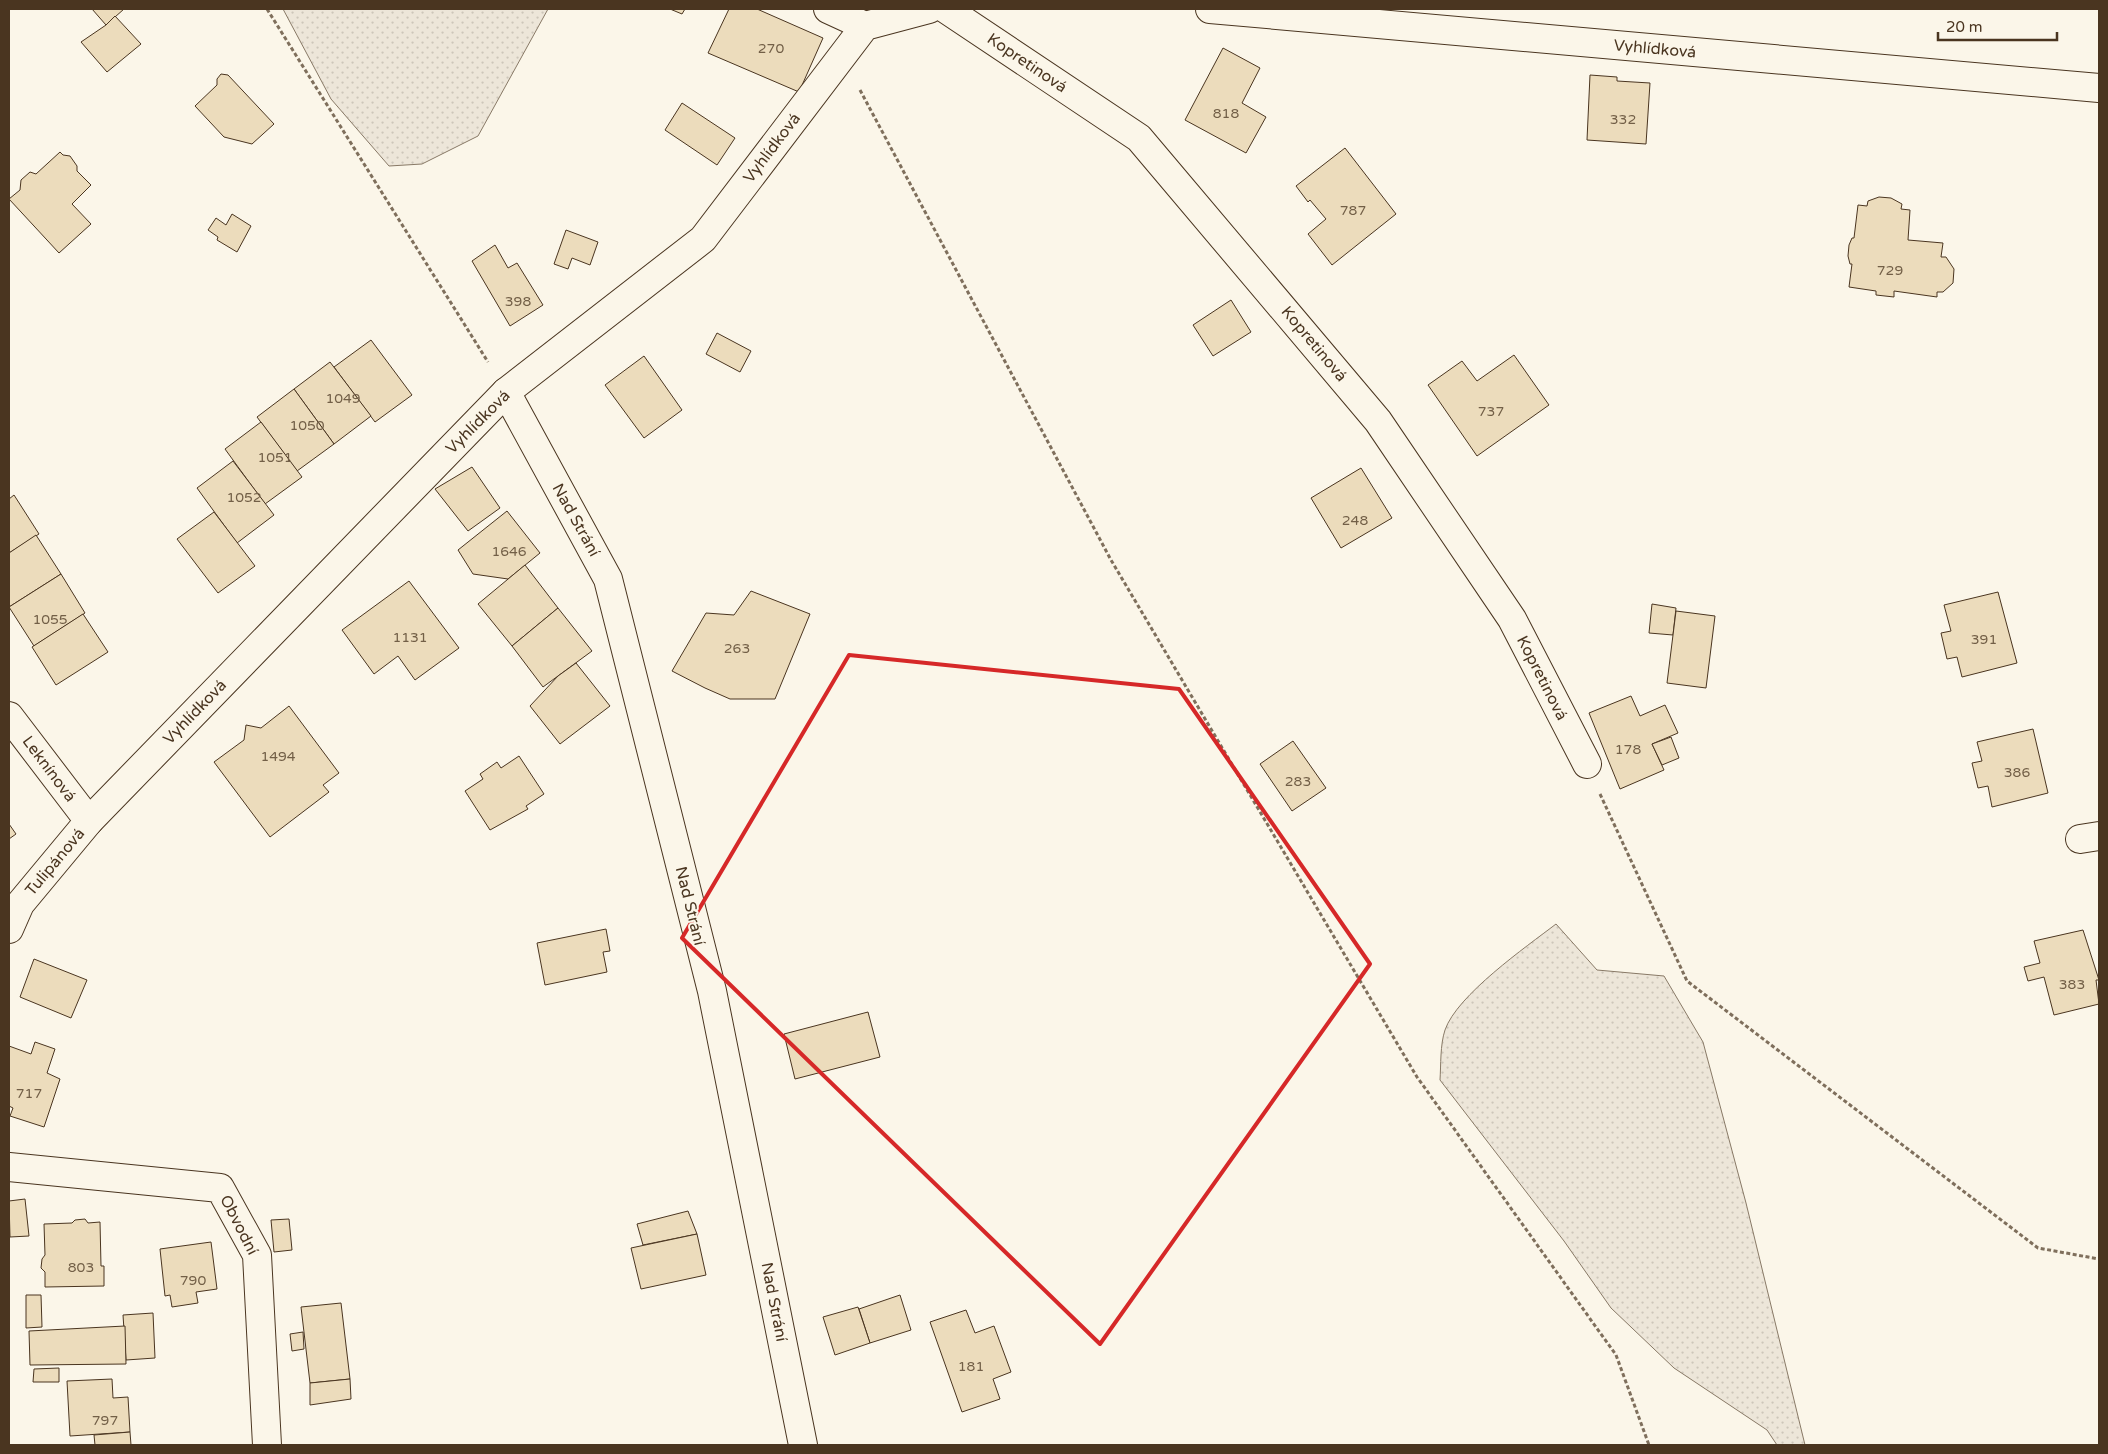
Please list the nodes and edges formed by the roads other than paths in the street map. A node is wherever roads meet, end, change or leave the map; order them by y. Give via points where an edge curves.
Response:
1 (828, 9) edge
2 (929, 9) edge
3 (946, 9) edge
4 (1210, 9) edge
5 (865, 26) junction
6 (2099, 88) edge
7 (506, 392) junction
8 (9, 716) edge
9 (1586, 764) road end
10 (89, 821) junction
11 (9, 929) edge
12 (9, 1167) edge
13 (267, 1445) edge
14 (803, 1445) edge

1 - 5 street
2 - 5 street
3 - 9 street, Kopretinová via 1139,138 1378,421 1512,619
4 - 6 street, Vyhlídková
5 - 7 street, Vyhlídková via 703,239
7 - 10 street, Vyhlídková
7 - 14 street, Nad Strání via 608,579 712,992
8 - 10 street, Leknínová
10 - 11 street, Tulipánová via 20,904
12 - 13 street, Obvodní via 220,1188 257,1255

